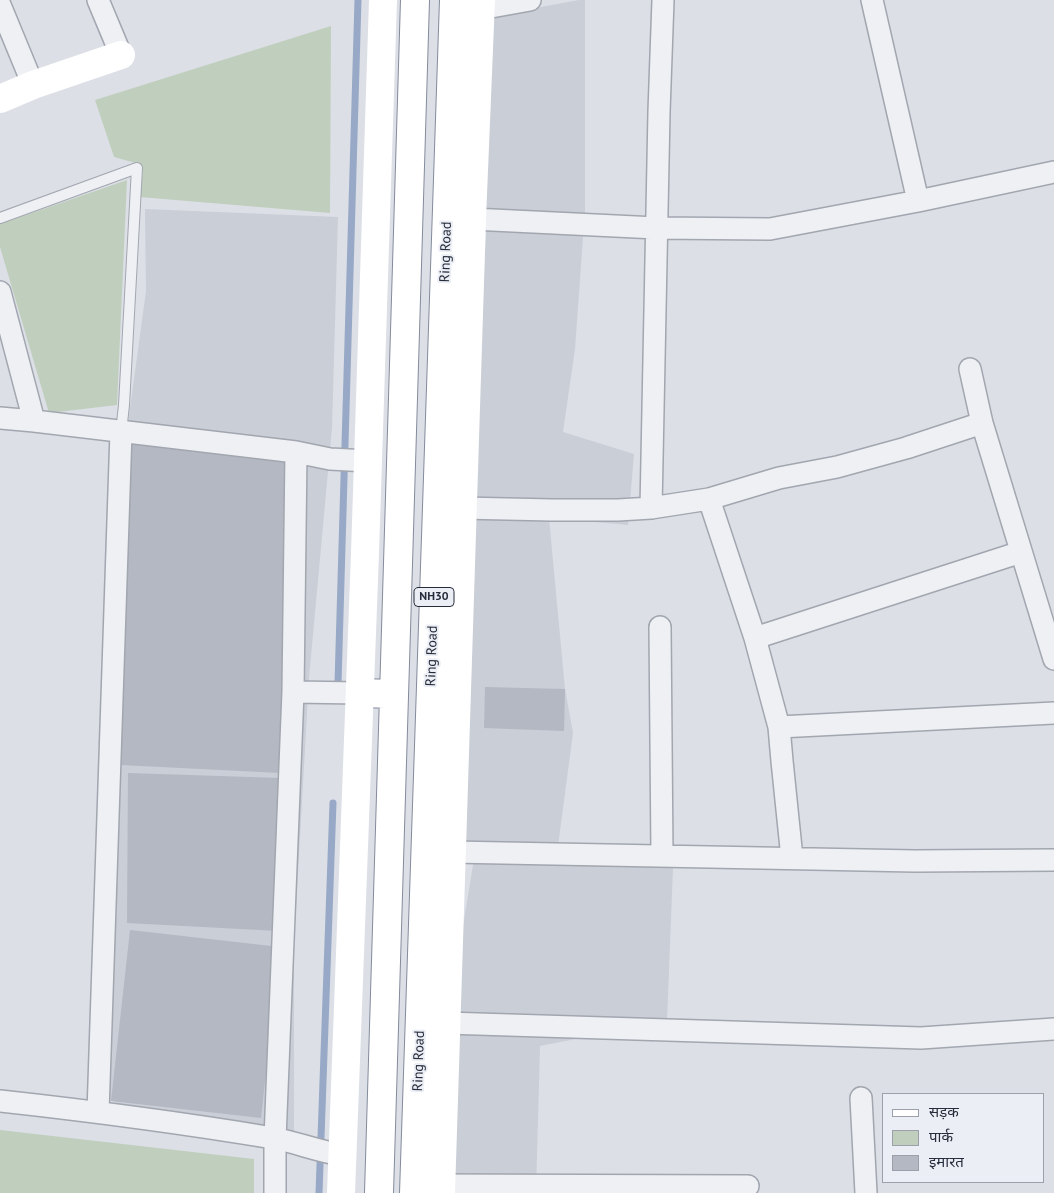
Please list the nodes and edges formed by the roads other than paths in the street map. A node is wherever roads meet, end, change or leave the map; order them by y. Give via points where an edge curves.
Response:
1 (98, 0) edge
2 (383, 0) edge
3 (415, 0) edge
4 (454, 0) edge
5 (530, 0) edge
6 (663, 0) edge
7 (872, 0) edge
8 (481, 4) edge
9 (0, 5) edge
10 (121, 55) joint
11 (33, 85) junction
12 (0, 99) edge
13 (1054, 172) edge
14 (918, 202) junction
15 (0, 218) edge
16 (472, 219) junction
17 (656, 228) junction
18 (0, 292) edge
19 (970, 369) dead end
20 (0, 418) edge
21 (34, 421) junction
22 (982, 423) junction
23 (121, 432) junction
24 (296, 452) junction
25 (362, 461) junction
26 (709, 499) junction
27 (462, 508) junction
28 (651, 508) junction
29 (1020, 552) junction
30 (660, 627) dead end
31 (755, 638) junction
32 (1054, 659) edge
33 (301, 692) junction
34 (352, 693) junction
35 (394, 694) junction
36 (1054, 713) edge
37 (779, 727) junction
38 (452, 852) junction
39 (662, 856) junction
40 (792, 858) junction
41 (1054, 860) edge
42 (446, 1024) junction
43 (1054, 1029) edge
44 (861, 1098) dead end
45 (0, 1101) edge
46 (98, 1112) junction
47 (275, 1139) junction
48 (337, 1155) junction
49 (748, 1186) dead end
50 (428, 1189) edge
51 (275, 1193) edge
52 (341, 1193) edge
53 (379, 1193) edge
54 (866, 1193) edge

1 - 10 street
2 - 25 main road
3 - 35 main road, NH30
4 - 50 main road, Ring Road / NH30
5 - 8 street
6 - 17 street
7 - 14 street
8 - 16 main road
9 - 11 street
10 - 11 main road
11 - 12 main road
13 - 14 street
14 - 17 street via 770,229
15 - 23 lane via 137,168
16 - 17 street
16 - 27 main road
17 - 28 street
18 - 21 street
19 - 22 street
20 - 21 street
21 - 23 street
22 - 26 street via 897,451 779,478
22 - 29 street
23 - 24 street
23 - 46 street
24 - 25 street
24 - 33 street
25 - 34 main road
26 - 28 street
26 - 31 street
27 - 28 street
27 - 38 main road
29 - 31 street
29 - 32 street
30 - 39 street
31 - 37 street
33 - 34 street
33 - 47 street
34 - 35 main road
34 - 48 main road
35 - 53 main road, NH30
36 - 37 street
37 - 40 street
38 - 39 street
38 - 42 main road
39 - 40 street
40 - 41 street
42 - 43 street via 921,1038
42 - 50 main road
44 - 54 street
45 - 46 street
46 - 47 street
47 - 48 street
47 - 51 street
48 - 52 main road
49 - 50 street

